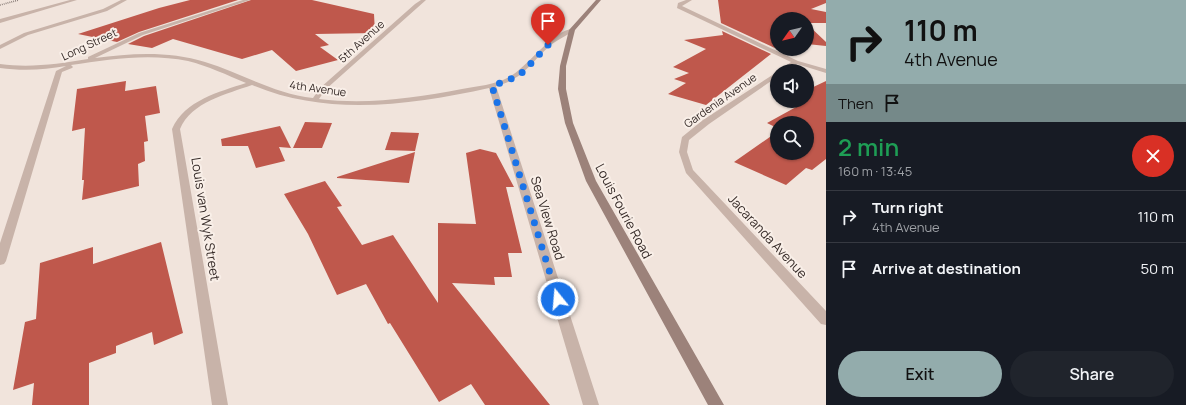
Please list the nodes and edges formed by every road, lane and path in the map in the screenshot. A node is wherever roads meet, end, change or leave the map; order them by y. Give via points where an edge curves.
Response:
1 (75, 0) edge
2 (125, 0) edge
3 (248, 0) edge
4 (424, 0) edge
5 (600, 0) edge
6 (690, 0) edge
7 (0, 21) edge
8 (572, 30) junction
9 (0, 47) edge
10 (796, 62) junction
11 (78, 63) junction
12 (793, 64) edge
13 (0, 66) edge
14 (826, 71) edge
15 (770, 79) edge
16 (252, 82) junction
17 (492, 86) junction
18 (314, 100) junction
19 (689, 171) joint
20 (0, 261) edge
21 (826, 320) edge
22 (220, 405) edge
23 (591, 405) edge
24 (716, 405) edge

1 - 7 street
2 - 9 street via 105,10 26,34
3 - 11 street, Long Street via 152,30
4 - 18 street, 5th Avenue via 328,84
5 - 8 main road, Louis Fourie Road
6 - 10 street via 678,7
8 - 17 street, 4th Avenue via 548,45 523,72
8 - 24 main road, Louis Fourie Road via 563,66 562,90 569,123 591,181
10 - 12 street
10 - 14 street
11 - 13 street, 4th Avenue via 29,69
11 - 16 street, 4th Avenue via 127,57 176,57
11 - 20 street, Long Street via 59,71
15 - 19 street, Gardenia Avenue via 684,139 682,152
16 - 18 street, 4th Avenue via 285,95
16 - 22 street, Louis van Wyk Street via 195,106 184,115 176,129
17 - 18 street, 4th Avenue via 397,101 351,103
17 - 23 street, Sea View Road
19 - 21 street, Jacaranda Avenue

